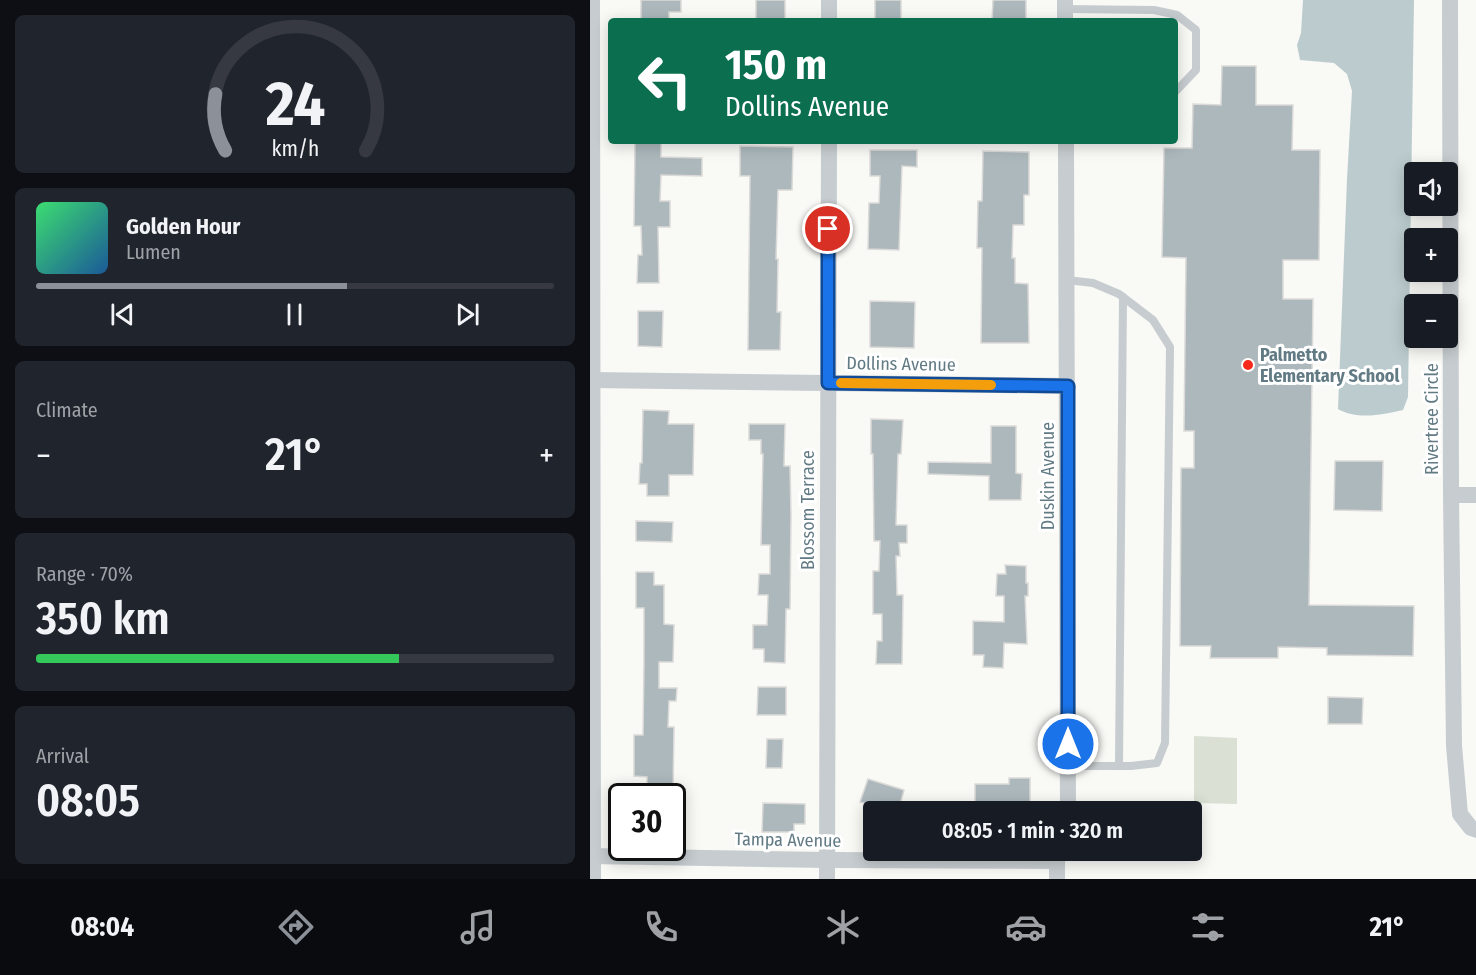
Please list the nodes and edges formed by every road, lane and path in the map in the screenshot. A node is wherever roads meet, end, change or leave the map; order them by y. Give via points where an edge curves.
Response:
1 (592, 0) edge
2 (829, 0) edge
3 (1450, 0) edge
4 (1065, 10) edge
5 (829, 18) edge
6 (1178, 89) edge
7 (829, 144) edge
8 (1066, 144) edge
9 (1067, 280) junction
10 (1122, 297) junction
11 (591, 380) edge
12 (828, 383) junction
13 (1068, 386) junction
14 (1451, 495) junction
15 (1476, 495) edge
16 (1068, 766) junction
17 (1118, 766) junction
18 (1068, 801) edge
19 (1476, 830) edge
20 (591, 856) edge
21 (863, 859) edge
22 (827, 860) junction
23 (1058, 861) edge
24 (593, 879) edge
25 (827, 879) edge
26 (1057, 879) edge

1 - 11 street
2 - 5 street
3 - 14 street, Rivertree Circle
4 - 6 lane via 1154,10 1177,15 1196,30 1196,70
7 - 12 street, Blossom Terrace
8 - 9 street, Duskin Avenue
9 - 10 lane via 1093,283
9 - 13 street, Duskin Avenue
10 - 17 lane
10 - 17 lane via 1153,320 1170,346 1165,743 1157,763
11 - 12 street, Dollins Avenue
11 - 20 street
12 - 13 street, Dollins Avenue
12 - 22 street, Blossom Terrace
13 - 16 street, Duskin Avenue
14 - 15 street
14 - 19 street, Rivertree Circle via 1454,746 1460,814
16 - 17 lane
16 - 18 street, Duskin Avenue
20 - 22 street, Tampa Avenue
20 - 24 street
21 - 22 street, Tampa Avenue
22 - 25 street, Blossom Terrace
23 - 26 street

